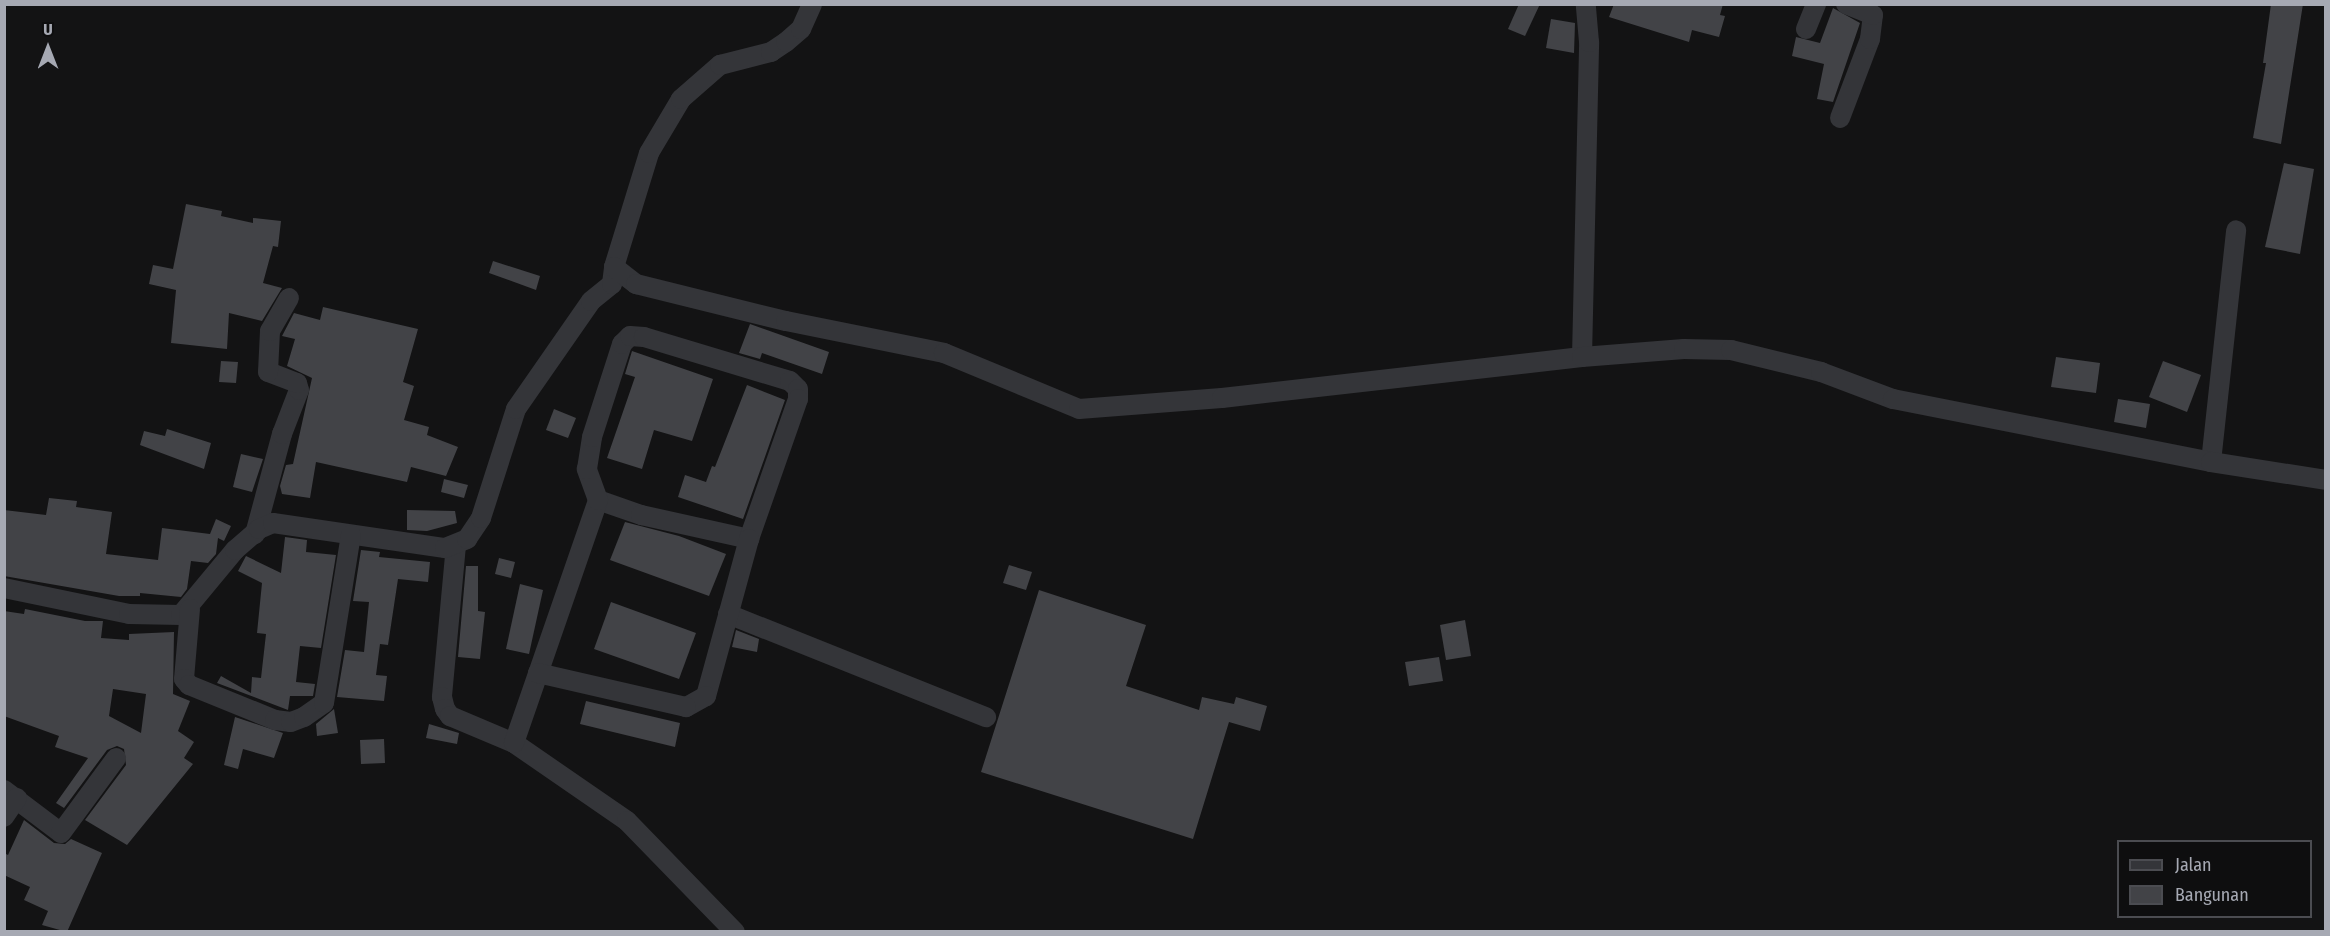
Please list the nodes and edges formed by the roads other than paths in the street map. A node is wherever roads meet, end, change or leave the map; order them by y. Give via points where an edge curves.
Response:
1 (812, 4) edge
2 (1586, 4) edge
3 (1816, 4) edge
4 (1846, 4) edge
5 (1806, 28) dead end
6 (1840, 118) dead end
7 (2236, 230) dead end
8 (614, 267) junction
9 (289, 298) dead end
10 (1582, 357) junction
11 (2211, 462) junction
12 (2325, 480) edge
13 (598, 500) junction
14 (255, 534) junction
15 (351, 535) junction
16 (749, 539) junction
17 (456, 545) junction
18 (4, 588) edge
19 (190, 609) junction
20 (728, 614) junction
21 (538, 674) junction
22 (986, 717) dead end
23 (513, 743) junction
24 (116, 758) dead end
25 (11, 794) edge
26 (4, 817) edge
27 (735, 932) edge

1 - 8 street via 801,29 786,42 771,52 720,65 681,99 649,153
2 - 10 street via 1589,42
3 - 5 street
4 - 6 street via 1873,15 1870,39
7 - 11 street
8 - 10 street via 636,284 786,321 944,353 1079,409 1222,398
8 - 17 street via 612,284 591,301 516,409 481,518 467,539
9 - 14 street via 270,331 268,372 297,383 299,390 275,456
10 - 11 street via 1684,349 1758,354 1893,399
11 - 12 street
13 - 16 street via 641,515
13 - 16 street via 587,469 592,437 622,344 630,336 644,337 790,381 798,389
13 - 21 street
14 - 15 street via 273,523
14 - 19 street via 235,550
15 - 17 street via 445,548
15 - 19 street via 324,703 304,717 291,722 275,720 189,684 184,679
16 - 20 street
17 - 23 street via 442,697 445,709 450,716
18 - 19 street via 129,614 181,615
20 - 21 street via 706,696 699,704 686,707
20 - 22 street
21 - 23 street
23 - 27 street via 627,821
24 - 25 street via 61,833
25 - 26 street

